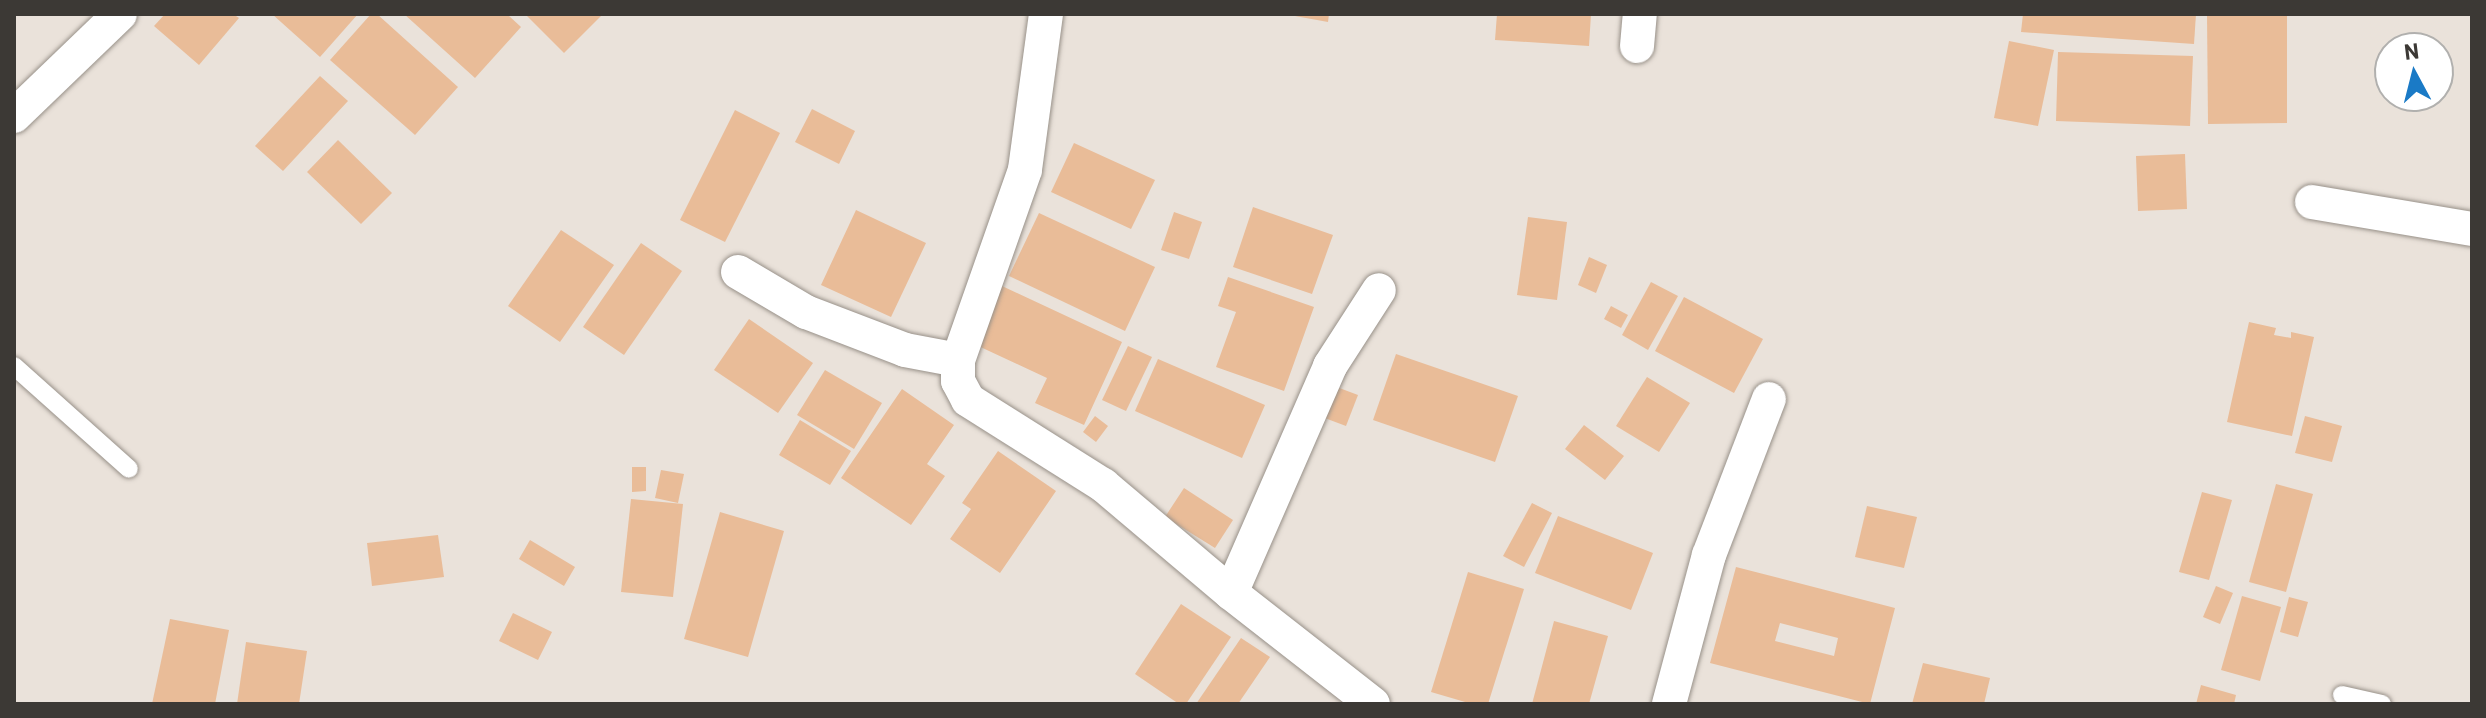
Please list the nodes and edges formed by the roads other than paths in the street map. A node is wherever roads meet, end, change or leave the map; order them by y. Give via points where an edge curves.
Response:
1 (120, 14) edge
2 (1046, 14) edge
3 (14, 116) edge
4 (2312, 202) dead end
5 (2472, 229) edge
6 (738, 272) dead end
7 (1379, 290) dead end
8 (958, 360) junction
9 (14, 366) edge
10 (1769, 399) dead end
11 (129, 469) dead end
12 (1231, 593) junction
13 (2342, 695) dead end
14 (1373, 704) edge
15 (1669, 704) edge
16 (2382, 704) edge

1 - 3 street
2 - 8 street via 1025,170
4 - 5 street
6 - 8 street via 806,312 905,350
7 - 12 street via 1330,366
8 - 12 street via 958,381 968,400 1103,485
9 - 11 lane
10 - 15 street via 1709,555
12 - 14 street
13 - 16 lane

